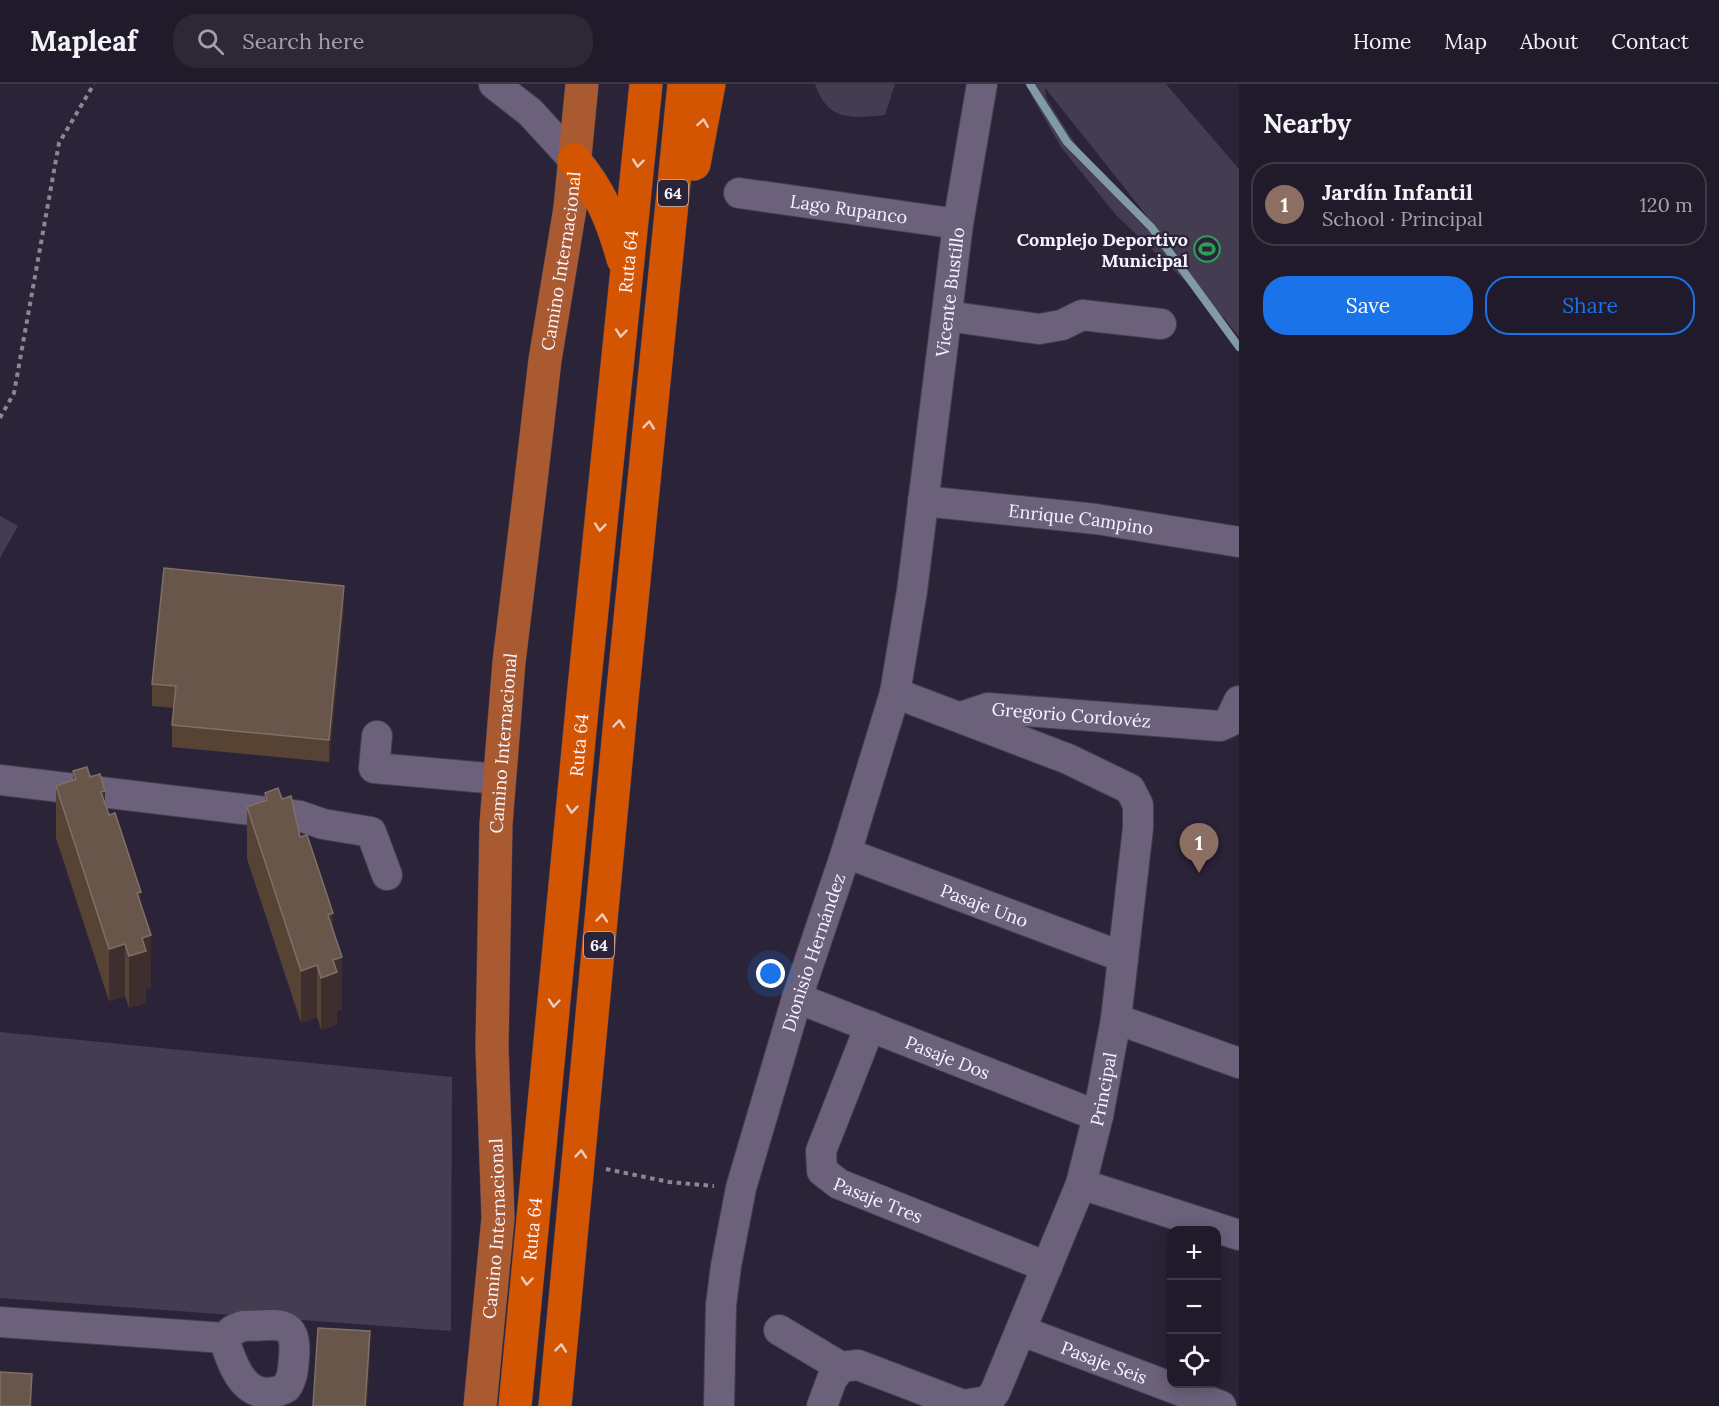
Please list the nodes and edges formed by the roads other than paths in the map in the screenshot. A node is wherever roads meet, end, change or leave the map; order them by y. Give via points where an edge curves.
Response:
1 (494, 84) edge
2 (582, 84) edge
3 (646, 84) edge
4 (684, 84) edge
5 (709, 84) edge
6 (982, 84) edge
7 (530, 95) edge
8 (574, 160) junction
9 (739, 194) dead end
10 (958, 224) junction
11 (627, 274) junction
12 (662, 303) junction
13 (946, 316) junction
14 (1161, 324) dead end
15 (923, 501) junction
16 (1239, 542) edge
17 (895, 693) junction
18 (1236, 715) edge
19 (961, 717) junction
20 (377, 736) dead end
21 (499, 779) junction
22 (0, 780) edge
23 (846, 853) junction
24 (387, 875) dead end
25 (1123, 957) junction
26 (797, 998) junction
27 (1116, 1019) junction
28 (870, 1026) junction
29 (1239, 1063) edge
30 (1098, 1116) junction
31 (1081, 1184) junction
32 (1239, 1235) edge
33 (1047, 1267) junction
34 (0, 1322) edge
35 (779, 1330) dead end
36 (1022, 1330) junction
37 (225, 1338) dead end
38 (841, 1367) junction
39 (1165, 1397) edge
40 (979, 1405) edge
41 (480, 1406) edge
42 (515, 1406) edge
43 (555, 1406) edge
44 (719, 1406) edge
45 (822, 1406) edge
46 (1221, 1406) edge

1 - 7 street
2 - 8 main road, Camino Internacional
3 -> 11 highway, Ruta 64 / 64
4 - 12 highway, Ruta 64 / 64
12 -> 5 highway
6 - 10 street, Vicente Bustillo
7 - 8 street
8 - 11 highway via 600,194
8 - 21 main road, Camino Internacional via 542,383
9 - 10 street, Lago Rupanco
10 - 13 street, Vicente Bustillo
11 -> 42 highway, Ruta 64 / 64
43 -> 12 highway, Ruta 64 / 64
13 - 14 street via 1039,329 1062,325 1082,315
13 - 15 street, Vicente Bustillo
15 - 16 street, Enrique Campino via 1096,519
15 - 17 street, Dionisio Hernández
17 - 19 street
17 - 23 street, Dionisio Hernández
18 - 19 street, Gregorio Cordovéz via 1220,726 988,708
19 - 25 street, Principal via 1068,759 1130,789 1138,805 1138,828
20 - 21 street via 374,768
21 - 41 main road, Camino Internacional via 492,1047 498,1218
22 - 24 street via 300,816 371,832
23 - 25 street, Pasaje Uno
23 - 26 street, Dionisio Hernández
25 - 27 street, Principal
26 - 28 street, Pasaje Dos
26 - 44 street, Dionisio Hernández via 741,1188 726,1266 721,1305
27 - 29 street
27 - 30 street, Principal
28 - 30 street, Pasaje Dos
28 - 33 street, Pasaje Tres via 821,1151 822,1171 839,1184
30 - 31 street, Principal
31 - 32 street
31 - 33 street, Principal
33 - 36 street, Principal
34 - 37 street
35 - 38 street, Principal
36 - 39 street, Pasaje Seis
36 - 40 street, Principal via 995,1392
38 - 40 street, Principal via 858,1365 963,1405
38 - 45 street
39 - 46 street, Pasaje Seis

